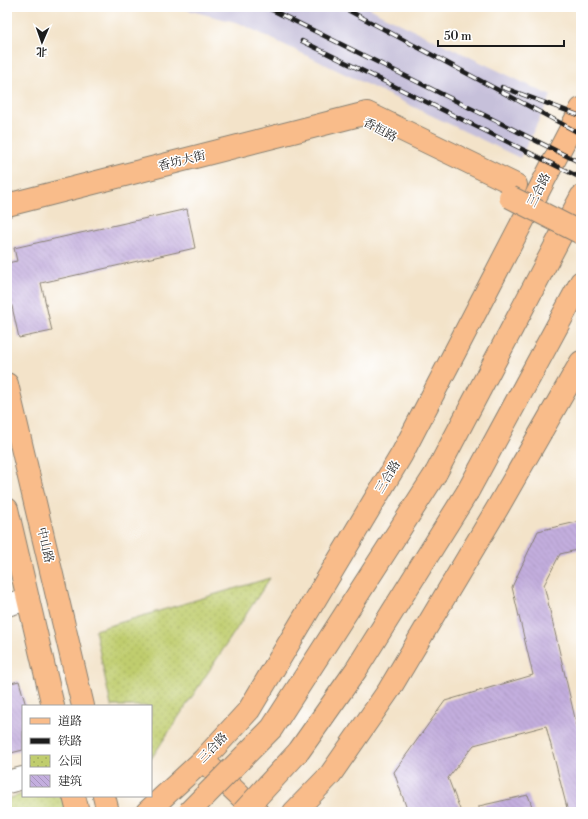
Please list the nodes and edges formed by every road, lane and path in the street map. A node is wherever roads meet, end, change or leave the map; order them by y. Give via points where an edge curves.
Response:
1 (581, 109) edge
2 (357, 117) joint
3 (513, 191) junction
4 (581, 197) edge
5 (7, 205) edge
6 (581, 216) edge
7 (581, 233) edge
8 (581, 282) edge
9 (581, 362) edge
10 (7, 384) edge
11 (7, 509) edge
12 (28, 599) junction
13 (7, 605) edge
14 (53, 705) edge
15 (83, 705) edge
16 (203, 760) junction
17 (22, 778) edge
18 (7, 782) edge
19 (74, 797) edge
20 (104, 797) edge
21 (78, 812) edge
22 (108, 812) edge
23 (147, 812) edge
24 (189, 812) edge
25 (243, 812) edge
26 (257, 812) edge
27 (294, 812) edge

1 - 16 main road, 三合路 via 402,454 249,710
2 - 3 main road, 香恒路 via 366,114
2 - 5 main road, 香坊大街
3 - 6 main road, 香恒路
3 - 7 main road, 香恒路, bridge
4 - 24 main road, bridge via 436,473 272,728
8 - 25 main road, bridge via 468,491 352,676 299,751
9 - 27 main road via 389,690 330,775
10 - 15 main road, 中山路
11 - 12 main road
12 - 13 street
12 - 14 main road
16 - 23 main road, 三合路
16 - 26 main road
17 - 18 street
19 - 21 main road
20 - 22 main road

